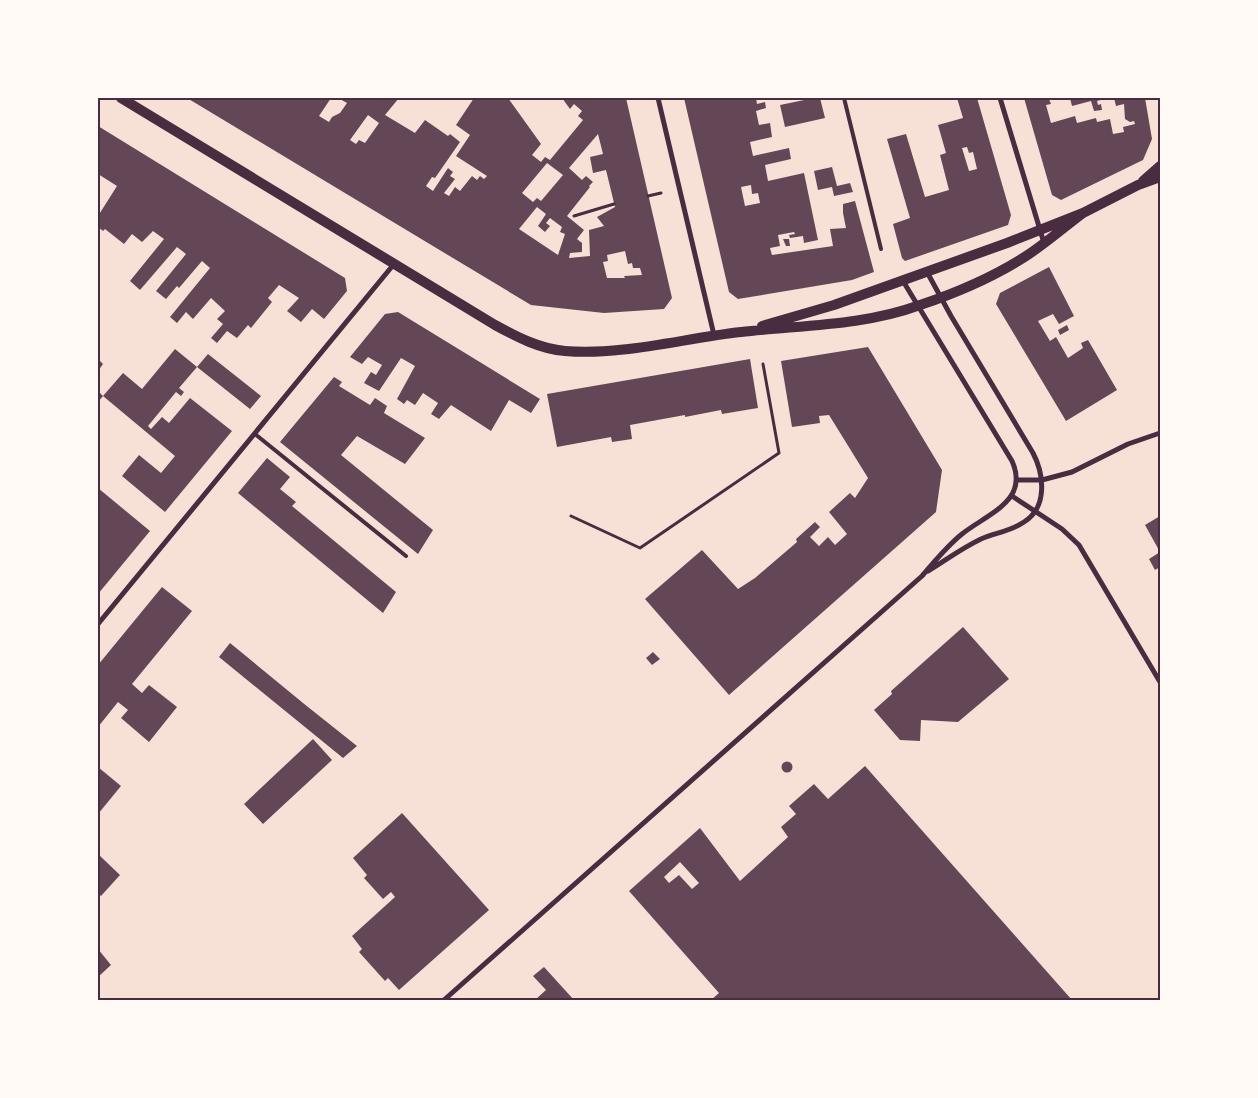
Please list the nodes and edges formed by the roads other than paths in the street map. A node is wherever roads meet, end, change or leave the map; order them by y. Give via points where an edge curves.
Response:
1 (121, 98) edge
2 (658, 98) edge
3 (844, 98) edge
4 (1000, 98) edge
5 (1160, 166) edge
6 (1160, 177) edge
7 (1138, 185) junction
8 (1083, 213) junction
9 (1040, 230) junction
10 (1044, 243) junction
11 (881, 250) dead end
12 (394, 264) junction
13 (928, 272) junction
14 (903, 280) junction
15 (941, 298) junction
16 (918, 306) junction
17 (742, 332) junction
18 (714, 336) junction
19 (1160, 433) edge
20 (255, 434) junction
21 (1017, 480) junction
22 (1042, 480) junction
23 (1012, 496) junction
24 (1035, 511) junction
25 (406, 556) dead end
26 (922, 576) junction
27 (98, 624) edge
28 (1160, 682) edge
29 (1160, 704) edge
30 (1160, 736) edge
31 (444, 1000) edge

1 - 12 main road
2 - 18 street
3 - 11 lane
4 - 9 street
5 - 7 main road
6 - 7 main road
7 - 8 main road
8 - 9 main road
8 - 10 main road
9 - 10 street
9 - 13 main road
10 - 15 main road via 994,275
12 - 18 main road via 518,338 546,348 596,352
12 - 20 street
13 - 14 main road
13 - 15 street
14 - 16 street
14 - 17 main road via 834,305
15 - 16 main road
15 - 22 street via 1033,453
16 - 17 main road via 866,319
16 - 21 street via 1012,461
17 - 18 main road
19 - 22 street via 1128,444 1072,472
20 - 25 lane
20 - 27 street
21 - 22 street
21 - 23 street
22 - 24 street via 1041,496
23 - 24 street
23 - 26 street via 949,546
24 - 26 street via 1024,523 976,542
24 - 28 street via 1079,545
26 - 31 street
29 - 30 lane

